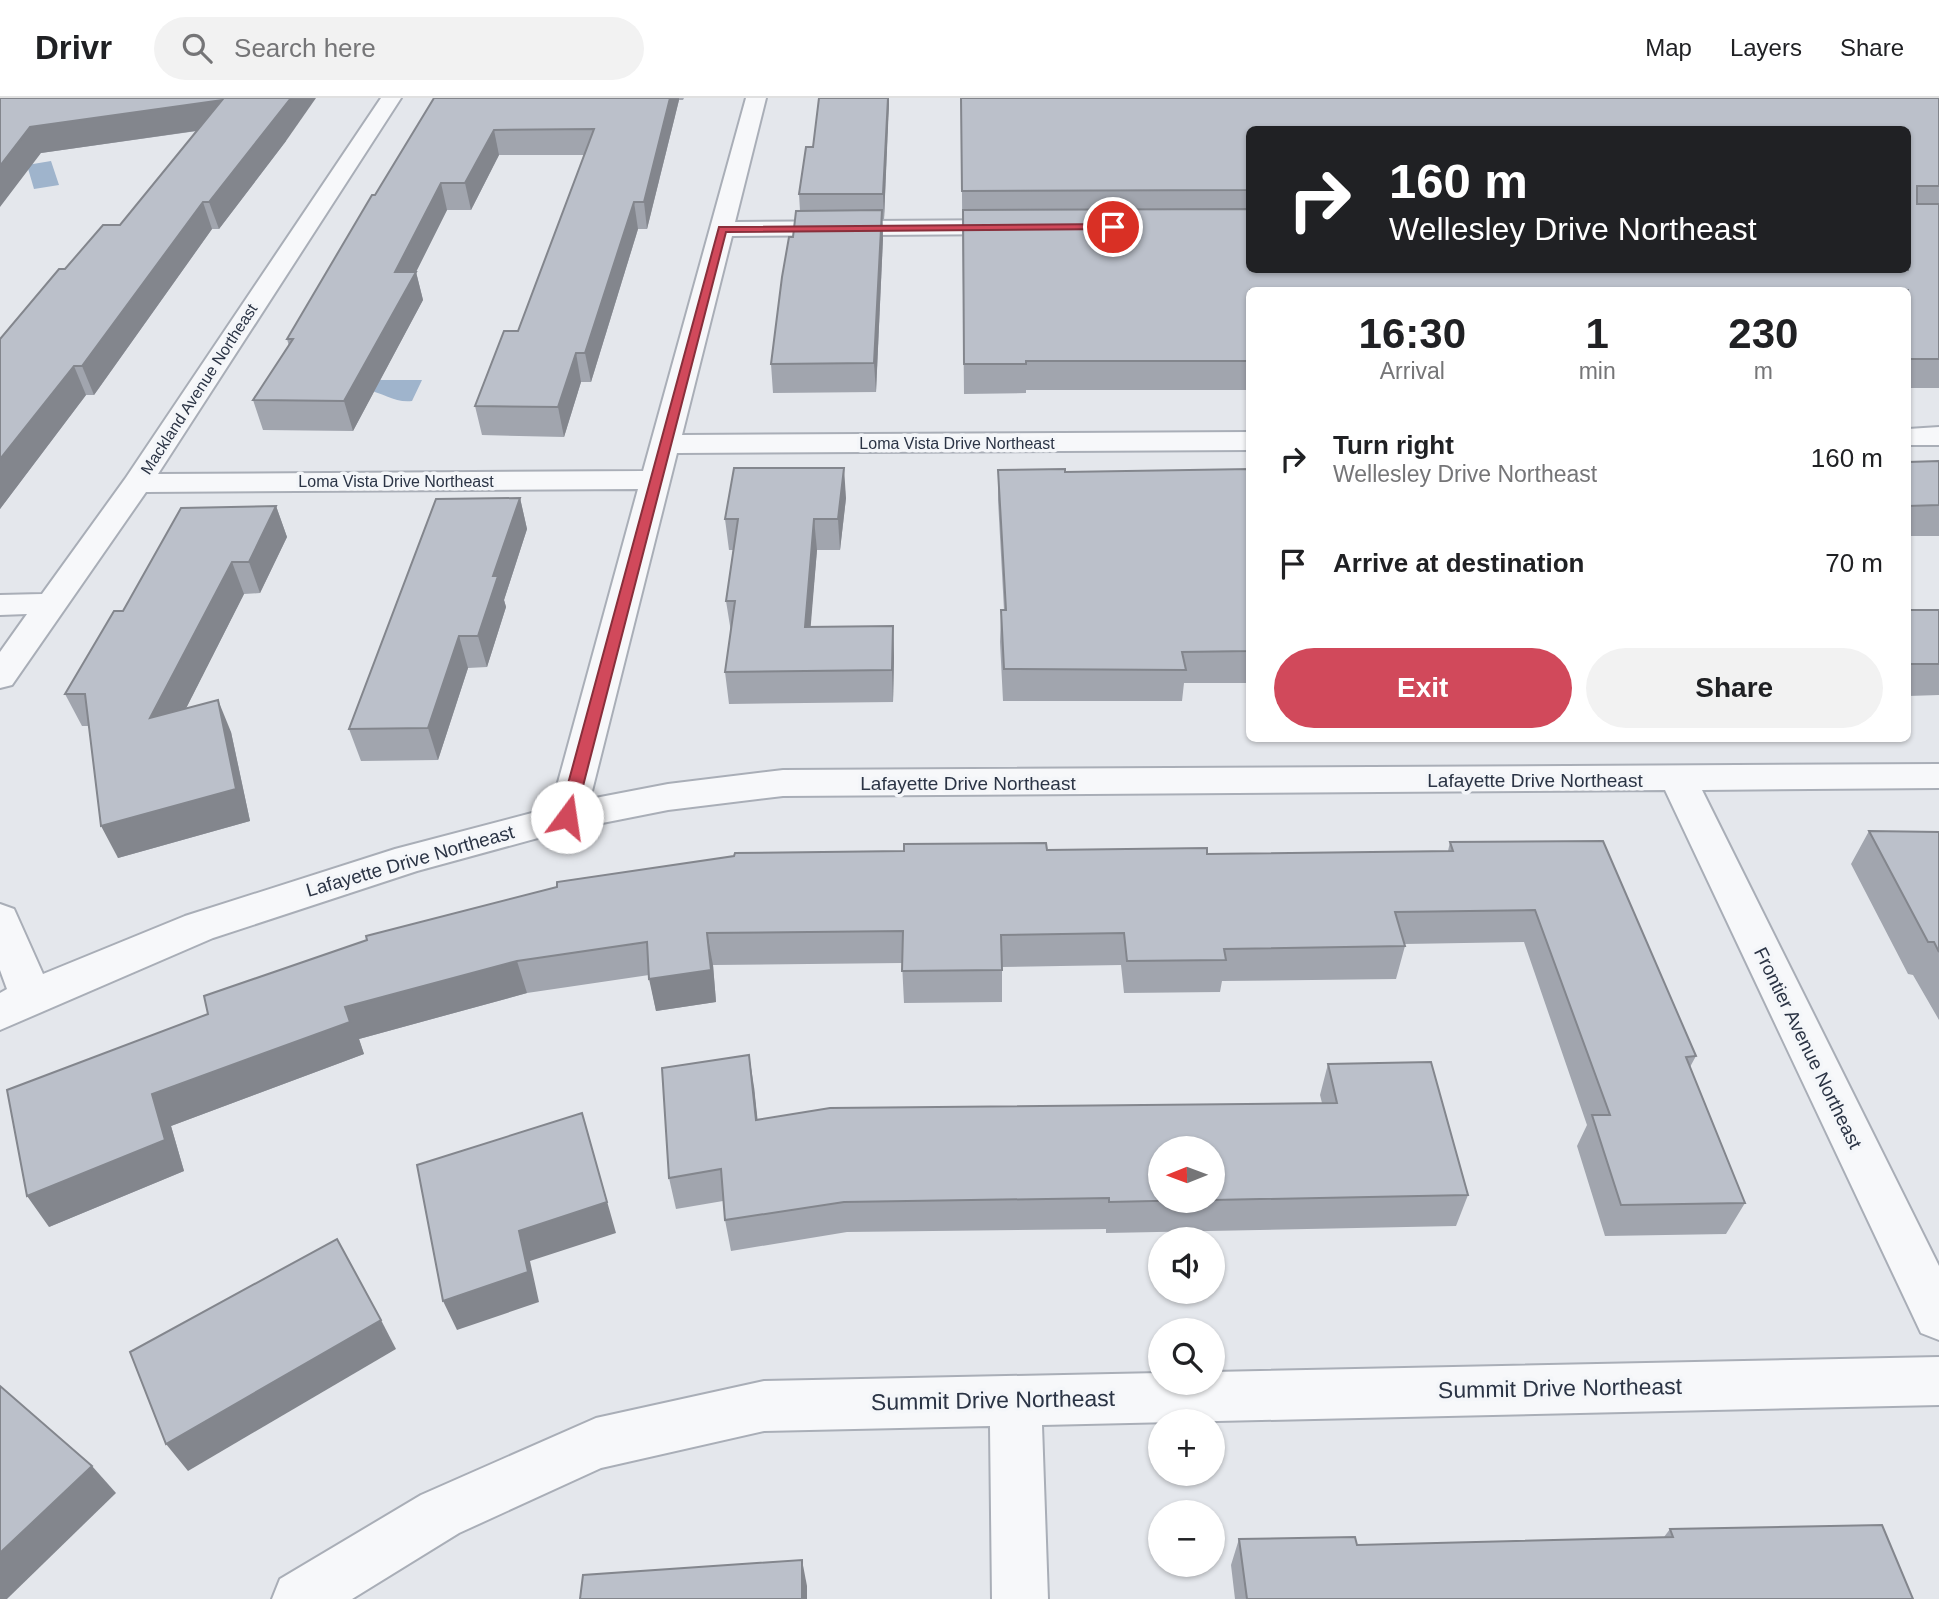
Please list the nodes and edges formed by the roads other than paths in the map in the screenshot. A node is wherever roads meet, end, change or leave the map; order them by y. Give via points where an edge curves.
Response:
1 (391, 98) edge
2 (756, 98) edge
3 (1045, 227) edge
4 (722, 229) junction
5 (1939, 436) edge
6 (1911, 437) edge
7 (1246, 441) edge
8 (664, 444) junction
9 (655, 480) junction
10 (137, 482) junction
11 (50, 604) junction
12 (0, 605) edge
13 (0, 677) edge
14 (1939, 776) edge
15 (1678, 779) junction
16 (567, 817) junction
17 (0, 919) edge
18 (15, 1004) edge
19 (1939, 1317) edge
20 (1939, 1381) edge
21 (1015, 1399) junction
22 (300, 1599) edge
23 (1020, 1599) edge

1 - 10 street, Mackland Avenue Northeast
2 - 4 street
3 - 4 street
4 - 8 street
5 - 6 street
7 - 8 street, Loma Vista Drive Northeast
8 - 9 street
9 - 10 street, Loma Vista Drive Northeast
9 - 16 street
10 - 11 street, Mackland Avenue Northeast
11 - 12 street
11 - 13 street, Mackland Avenue Northeast
14 - 15 street, Lafayette Drive Northeast
15 - 16 street, Lafayette Drive Northeast via 783,783 668,797
15 - 19 street, Frontier Avenue Northeast
16 - 18 street, Lafayette Drive Northeast via 305,890 199,926
17 - 18 street
20 - 21 street, Summit Drive Northeast
21 - 22 street, Summit Drive Northeast via 764,1406 596,1444 440,1514
21 - 23 street

